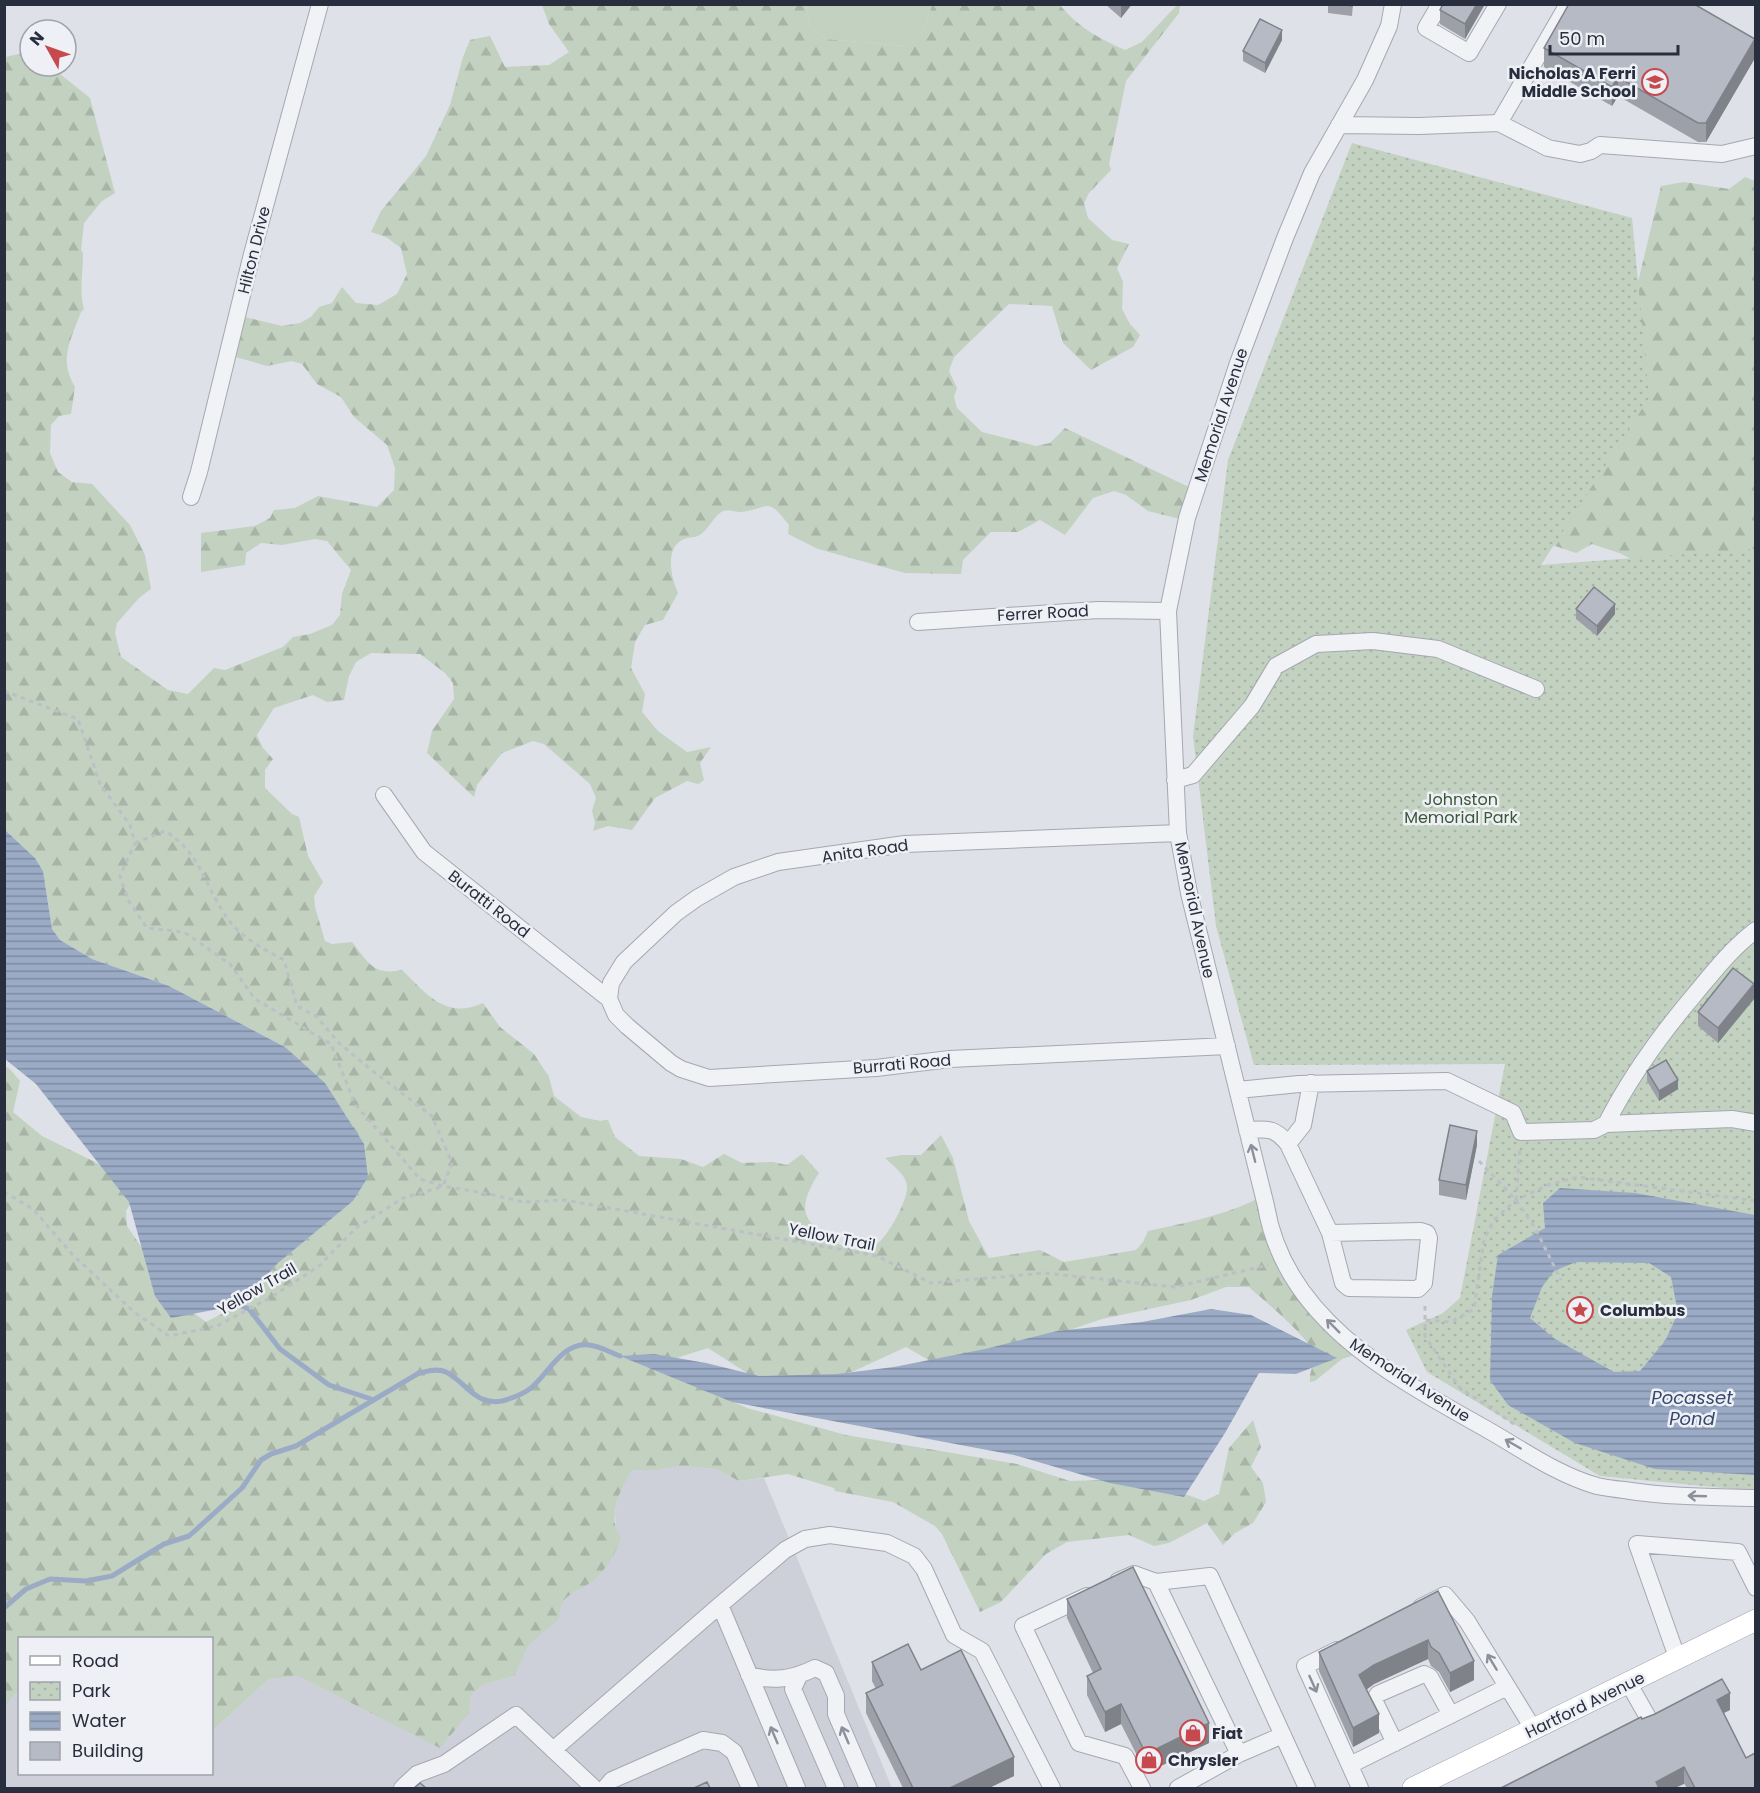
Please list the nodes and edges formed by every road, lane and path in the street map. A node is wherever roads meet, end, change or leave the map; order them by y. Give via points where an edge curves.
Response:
1 (320, 4) edge
2 (1393, 4) edge
3 (1440, 4) edge
4 (1498, 4) edge
5 (1568, 4) edge
6 (1499, 123) junction
7 (1339, 125) junction
8 (1755, 146) edge
9 (191, 496) dead end
10 (1168, 611) junction
11 (918, 622) dead end
12 (1536, 689) dead end
13 (4, 691) edge
14 (1175, 780) junction
15 (384, 795) dead end
16 (1178, 833) junction
17 (135, 843) junction
18 (1755, 930) edge
19 (609, 999) junction
20 (1227, 1046) junction
21 (1311, 1083) junction
22 (1238, 1090) junction
23 (1606, 1124) junction
24 (1755, 1124) edge
25 (1247, 1130) junction
26 (1521, 1132) junction
27 (1288, 1144) junction
28 (1479, 1161) dead end
29 (443, 1186) junction
30 (4, 1192) edge
31 (1516, 1200) junction
32 (1755, 1202) edge
33 (1330, 1233) junction
34 (1284, 1261) junction
35 (1561, 1281) dead end
36 (1425, 1306) dead end
37 (1426, 1320) junction
38 (1520, 1428) dead end
39 (1755, 1498) edge
40 (1156, 1582) junction
41 (1755, 1588) edge
42 (720, 1605) junction
43 (1405, 1616) edge
44 (1755, 1620) edge
45 (1355, 1641) edge
46 (1678, 1660) junction
47 (749, 1675) junction
48 (799, 1676) junction
49 (1629, 1684) junction
50 (1507, 1687) junction
51 (1451, 1715) junction
52 (1650, 1721) edge
53 (1534, 1730) junction
54 (1283, 1735) junction
55 (1395, 1743) junction
56 (553, 1750) junction
57 (1239, 1754) junction
58 (1350, 1765) junction
59 (402, 1788) edge
60 (594, 1788) edge
61 (605, 1788) edge
62 (750, 1788) edge
63 (797, 1788) edge
64 (836, 1788) edge
65 (868, 1788) edge
66 (1052, 1788) edge
67 (1142, 1788) edge
68 (1178, 1788) edge
69 (1307, 1788) edge
70 (1360, 1788) edge
71 (1413, 1788) edge

1 - 9 street, Hilton Drive
2 - 7 street, Memorial Avenue via 1389,26 1375,58
3 - 4 street via 1426,28 1469,53
5 - 6 street
6 - 7 street
6 - 8 street via 1548,148 1580,154 1600,145 1722,154
7 - 10 street, Memorial Avenue via 1312,173 1238,363 1187,518
10 - 11 street, Ferrer Road via 1098,610
10 - 14 street, Memorial Avenue
12 - 14 street via 1438,650 1373,640 1316,644 1276,666 1252,706 1193,775
13 - 17 path via 78,719 100,784 130,825
14 - 16 street, Memorial Avenue
15 - 19 street, Buratti Road via 424,852
16 - 19 street, Anita Road via 905,844 778,862 735,877 676,913 624,962 611,983
16 - 20 street, Memorial Avenue
17 - 29 path, Yellow Trail via 120,876 128,900 147,928 184,932 230,964 255,999 331,1044 355,1104 420,1179
17 - 29 path via 165,831 176,838 192,853 224,914 241,934 284,960 297,1006 316,1016 339,1043 432,1116 452,1163
18 - 23 street via 1737,945 1668,1026 1622,1093
19 - 20 street, Burrati Road via 616,1015 671,1063 709,1078 876,1068 950,1059
20 - 22 street, Memorial Avenue
21 - 22 street
21 - 26 street via 1447,1081 1513,1113
21 - 27 street via 1303,1125
22 - 25 street, Memorial Avenue
23 - 24 street via 1732,1119
23 - 26 street via 1594,1131
25 - 27 street via 1270,1129
34 -> 25 street, Memorial Avenue via 1270,1226
26 - 31 path
27 - 33 street
28 - 31 path
29 - 30 path, Yellow Trail via 404,1198 356,1228 319,1266 273,1296 217,1326 169,1336 135,1312 72,1254 33,1209
29 - 34 path, Yellow Trail via 523,1202 565,1200 877,1256 931,1283 1045,1273 1175,1287
31 - 32 path via 1578,1177
31 - 35 path
31 - 37 path via 1493,1221 1484,1240 1474,1309 1452,1322
33 - 33 street via 1343,1283 1349,1288 1418,1288 1424,1283 1429,1238 1426,1233
39 -> 34 street, Memorial Avenue via 1653,1495 1597,1486 1548,1466 1362,1352 1307,1301
36 - 37 path
37 - 38 path via 1425,1336 1459,1387
40 - 54 street via 1210,1576
40 - 57 street
40 - 67 street via 1134,1574 1023,1626 1079,1743 1125,1756
41 - 46 street via 1738,1552 1636,1544
42 - 47 street
42 - 56 street
42 - 66 street via 785,1550 805,1539 830,1535 887,1543 914,1556 924,1569 954,1635 982,1650
50 -> 43 street via 1467,1621 1445,1595
44 - 46 main road, Hartford Avenue
45 -> 58 street via 1305,1666
46 - 49 main road, Hartford Avenue
47 - 48 street via 765,1680
63 -> 47 street
48 - 64 street via 793,1689
65 -> 48 street via 836,1714 836,1696 826,1673 815,1668
49 - 52 street
49 - 53 main road, Hartford Avenue
50 - 51 street
50 - 53 street
51 - 55 street
51 - 55 street via 1430,1677 1424,1674 1378,1694 1374,1700
53 - 71 main road, Hartford Avenue
54 - 57 street
54 - 69 street
55 - 58 street
56 - 59 street via 516,1715 444,1764 417,1774
56 - 60 street
57 - 68 street
58 - 70 street
61 - 62 street via 612,1780 703,1740 722,1743 734,1752

